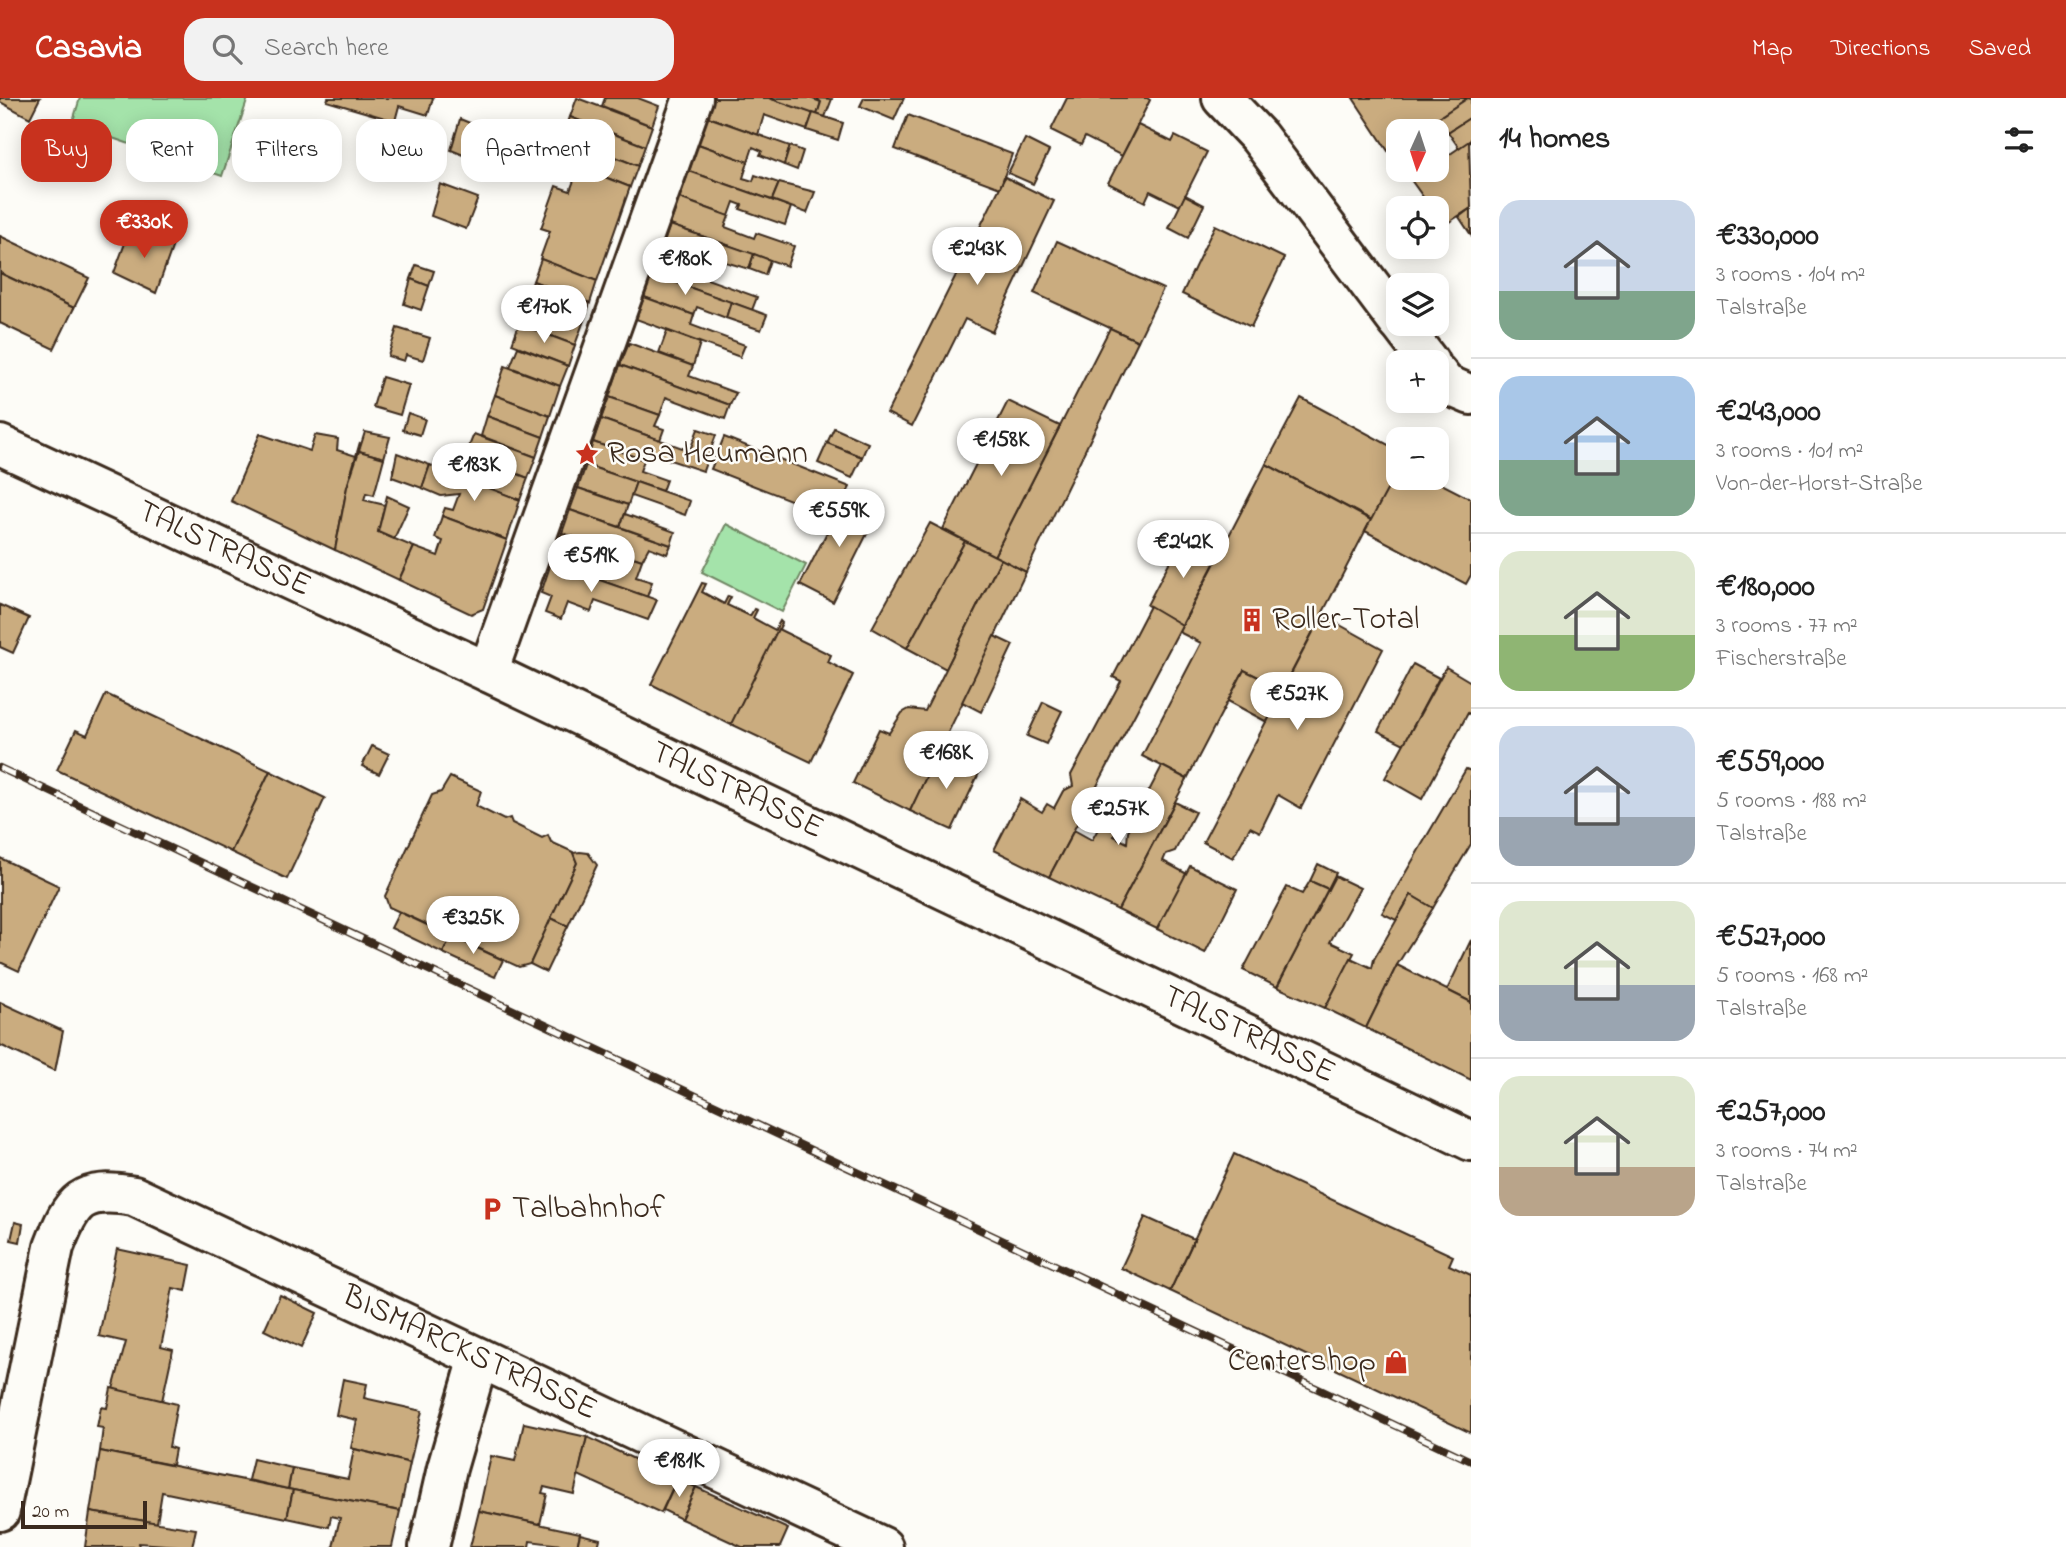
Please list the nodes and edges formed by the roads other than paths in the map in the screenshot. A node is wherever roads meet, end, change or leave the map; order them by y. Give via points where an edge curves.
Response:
1 (693, 98) edge
2 (1223, 98) edge
3 (1386, 306) edge
4 (1409, 336) edge
5 (1420, 350) edge
6 (1449, 386) edge
7 (1471, 395) edge
8 (0, 446) edge
9 (488, 672) junction
10 (1471, 1141) edge
11 (479, 1358) junction
12 (0, 1511) edge
13 (429, 1547) edge
14 (883, 1547) edge

1 - 9 street
2 - 3 street via 1259,136
4 - 5 street
6 - 7 street
8 - 9 street, TALSTRASSE
9 - 10 street, TALSTRASSE
11 - 12 street, BISMARCKSTRASSE via 134,1196 91,1193 67,1214 54,1247
11 - 13 street
11 - 14 street, BISMARCKSTRASSE

